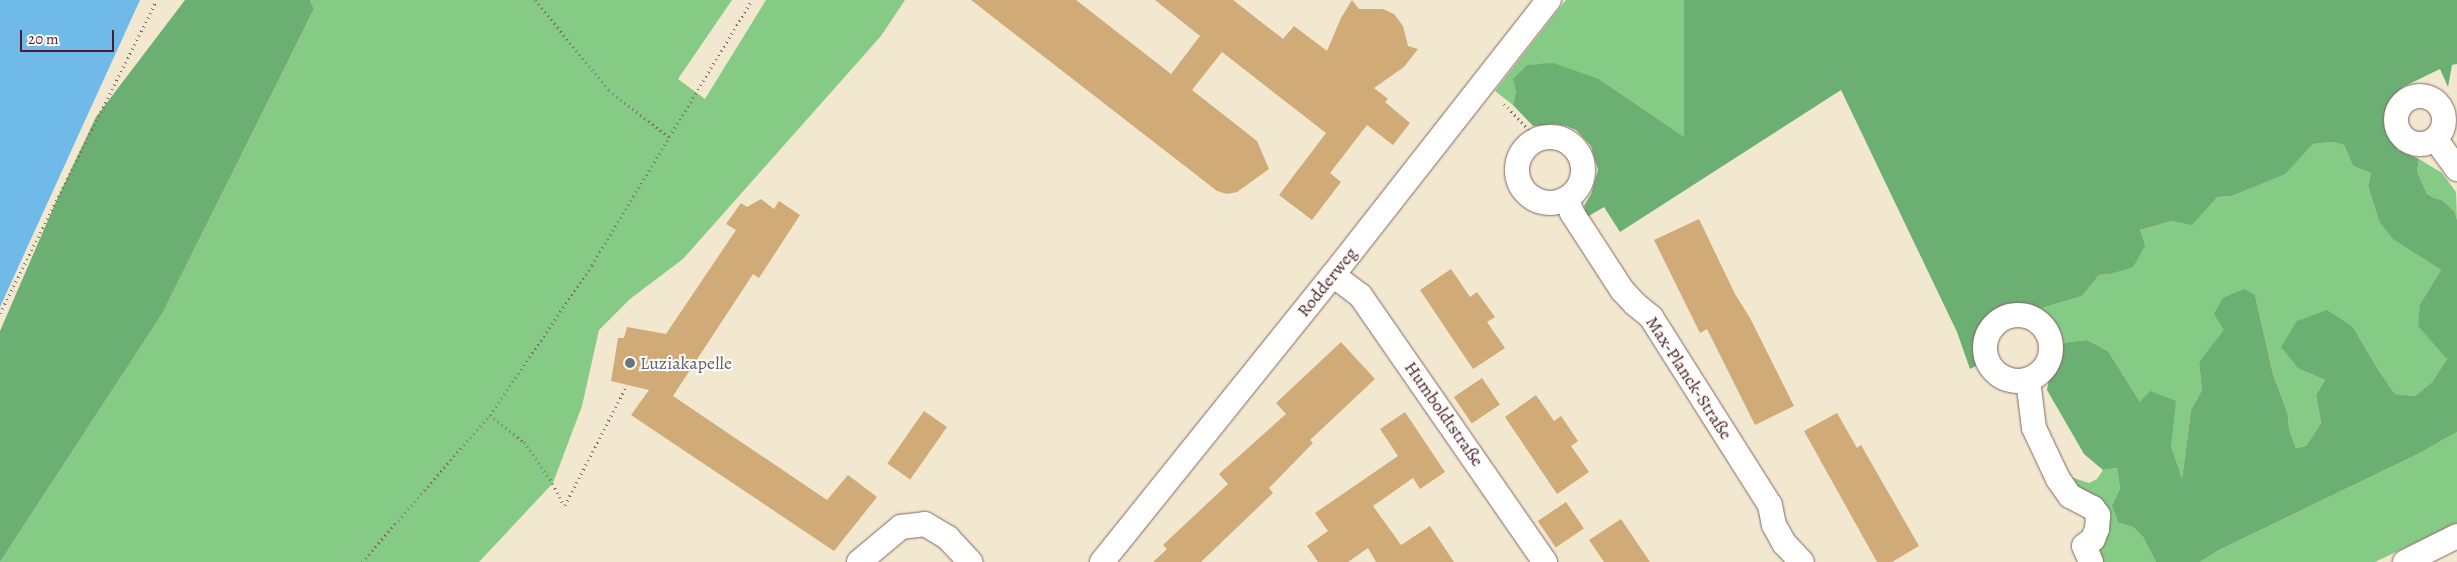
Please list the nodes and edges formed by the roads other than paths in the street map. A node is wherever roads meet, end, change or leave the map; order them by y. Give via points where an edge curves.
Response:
1 (1549, 0) edge
2 (2436, 140) dead end
3 (2457, 169) edge
4 (1567, 199) junction
5 (1333, 275) junction
6 (2028, 380) dead end
7 (2457, 536) edge
8 (862, 559) edge
9 (970, 562) edge
10 (1102, 562) edge
11 (1546, 562) edge
12 (1802, 562) edge
13 (2090, 562) edge
14 (2405, 562) edge

1 - 5 street, Rodderweg
2 - 3 street
4 - 4 street via 1546,203 1535,200 1526,194 1520,182 1517,170 1520,157 1527,146 1538,139 1558,138 1574,147 1580,155 1583,175
4 - 12 street, Max-Planck-Straße via 1572,213 1622,290 1651,316 1770,505 1774,525 1784,543
5 - 10 street, Rodderweg
5 - 11 street, Humboldtstraße via 1360,295
6 - 13 street via 2034,428 2058,479 2070,496 2098,515 2093,539 2084,546
7 - 14 street
8 - 9 street via 901,527 925,524 948,538

